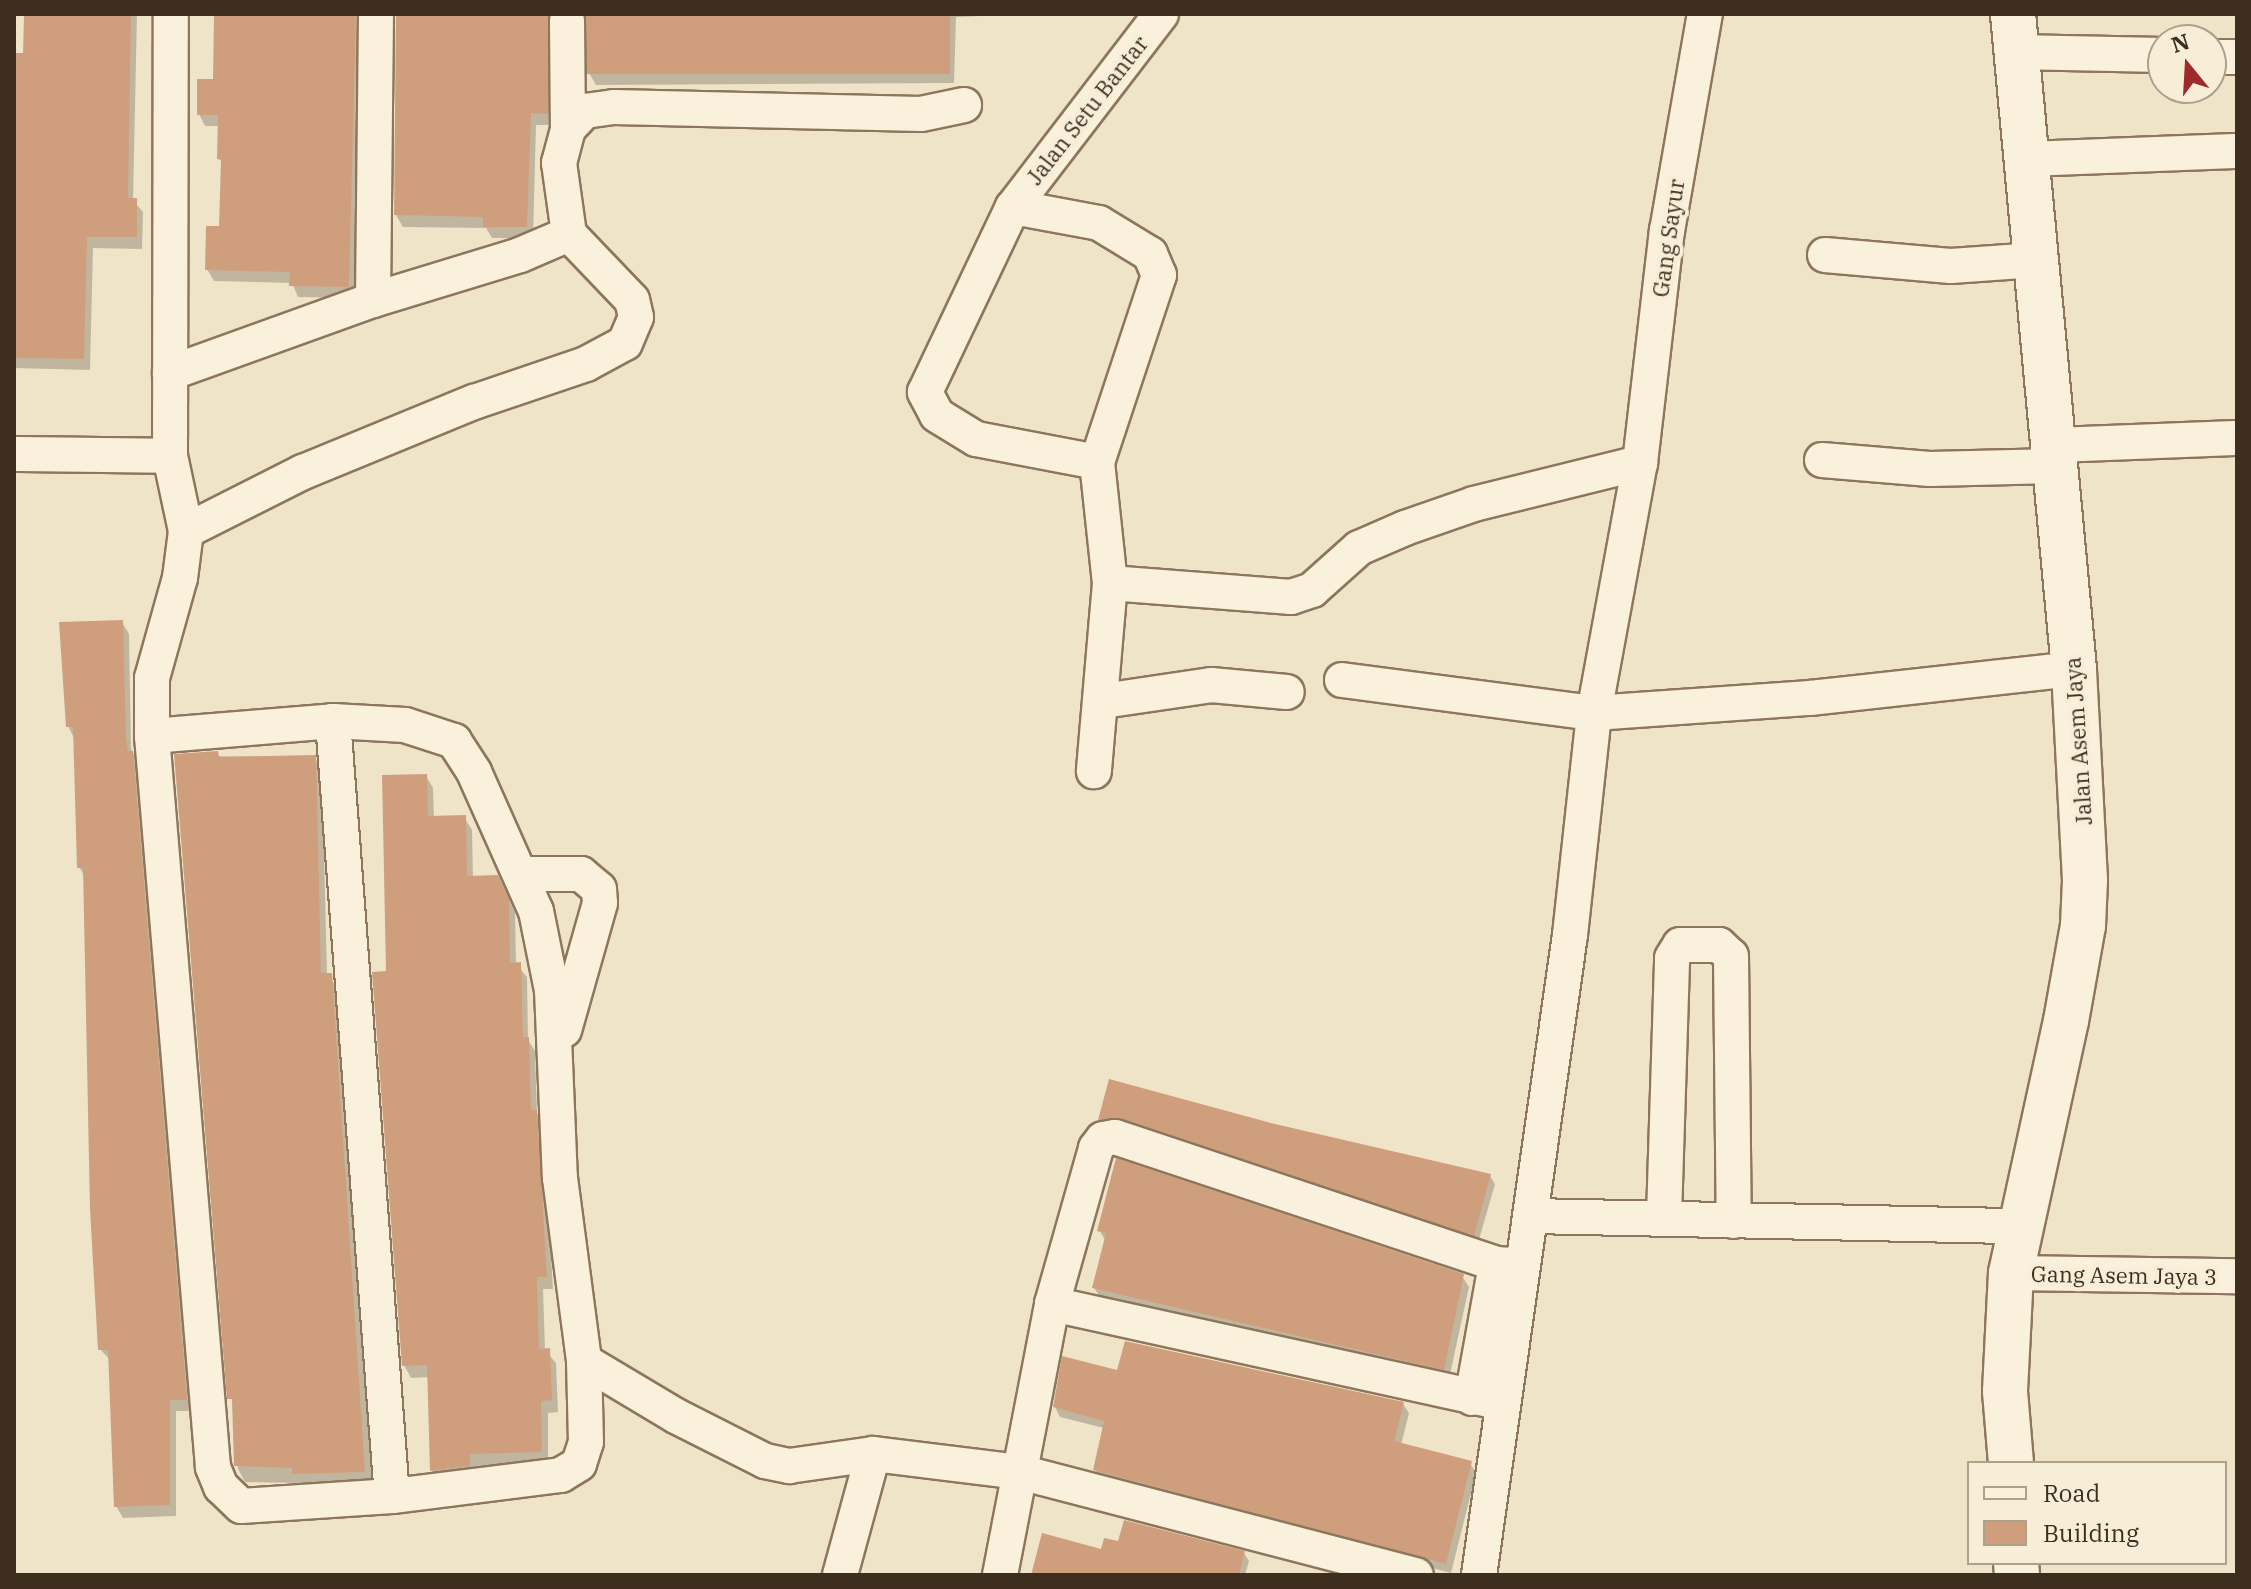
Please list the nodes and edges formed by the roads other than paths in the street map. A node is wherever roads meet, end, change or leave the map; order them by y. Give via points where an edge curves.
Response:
1 (171, 14) edge
2 (376, 14) edge
3 (1161, 14) edge
4 (1705, 14) edge
5 (567, 21) dead end
6 (2013, 33) edge
7 (2147, 53) edge
8 (964, 105) dead end
9 (568, 129) junction
10 (2237, 151) edge
11 (2025, 159) junction
12 (1013, 207) junction
13 (569, 234) junction
14 (1825, 255) dead end
15 (2036, 260) junction
16 (373, 300) junction
17 (170, 373) junction
18 (2237, 438) edge
19 (14, 454) edge
20 (170, 456) junction
21 (2055, 456) junction
22 (1822, 460) dead end
23 (1097, 462) junction
24 (1640, 463) junction
25 (186, 531) junction
26 (1110, 583) junction
27 (2074, 669) junction
28 (1342, 680) dead end
29 (1287, 692) dead end
30 (1103, 701) junction
31 (1594, 713) junction
32 (333, 721) junction
33 (152, 736) junction
34 (1094, 771) dead end
35 (522, 874) junction
36 (558, 1050) junction
37 (1531, 1216) junction
38 (1664, 1217) junction
39 (1734, 1221) junction
40 (2023, 1226) junction
41 (1509, 1265) junction
42 (2011, 1273) junction
43 (2237, 1276) edge
44 (1052, 1304) junction
45 (584, 1361) junction
46 (1488, 1400) junction
47 (873, 1454) junction
48 (2011, 1461) edge
49 (1020, 1472) junction
50 (392, 1496) junction
51 (840, 1575) edge
52 (1000, 1575) edge
53 (1416, 1575) edge
54 (1479, 1575) edge

1 - 17 street
2 - 16 street
3 - 12 street, Jalan Setu Bantar
4 - 24 street, Gang Sayur via 1667,231
5 - 9 street
6 - 7 street
6 - 11 main road, Jalan Asem Jaya
8 - 9 street via 921,114 614,107 585,111
9 - 13 street via 559,163
10 - 11 street
11 - 15 main road, Jalan Asem Jaya
12 - 23 street via 1099,223 1150,254 1159,275
12 - 23 street, Jalan Setu Bantar via 925,392 937,415 976,439
13 - 16 street via 520,255
13 - 25 street via 632,300 636,317 625,343 586,364 474,402 303,472
14 - 15 street via 1938,266
15 - 21 main road, Jalan Asem Jaya
16 - 17 street
17 - 20 street
18 - 21 street
19 - 20 street
20 - 25 street
21 - 22 street via 1930,469
21 - 27 main road, Jalan Asem Jaya
23 - 26 street
24 - 26 street via 1474,504 1405,528 1359,548 1312,590 1291,597
24 - 31 street, Gang Sayur
25 - 33 street via 180,578 152,678
26 - 30 street
27 - 31 street via 1810,698
27 - 40 main road, Jalan Asem Jaya via 2083,926
28 - 31 street
29 - 30 street via 1211,685
30 - 34 street
31 - 37 street, Gang Sayur
32 - 33 street
32 - 35 street via 405,725 454,741
32 - 50 street
33 - 50 street via 213,1467 221,1487 241,1506
35 - 36 street via 539,924
35 - 36 street via 581,874 599,889 600,903
36 - 45 street via 560,1178
37 - 38 street
37 - 41 street, Gang Sayur
38 - 39 street
38 - 39 street via 1672,958 1680,945 1719,945 1731,956
39 - 40 street
40 - 42 main road, Jalan Asem Jaya
41 - 44 street via 1115,1137 1103,1139 1096,1148
41 - 46 street, Gang Sayur
42 - 43 street, Gang Asem Jaya 3
42 - 48 main road, Jalan Asem Jaya via 2005,1391
44 - 46 street
44 - 49 street
45 - 47 street via 765,1461 803,1465
45 - 50 street via 586,1442 579,1464 547,1479
46 - 54 street, Gang Sayur
47 - 49 street
47 - 51 street
49 - 52 street
49 - 53 street

